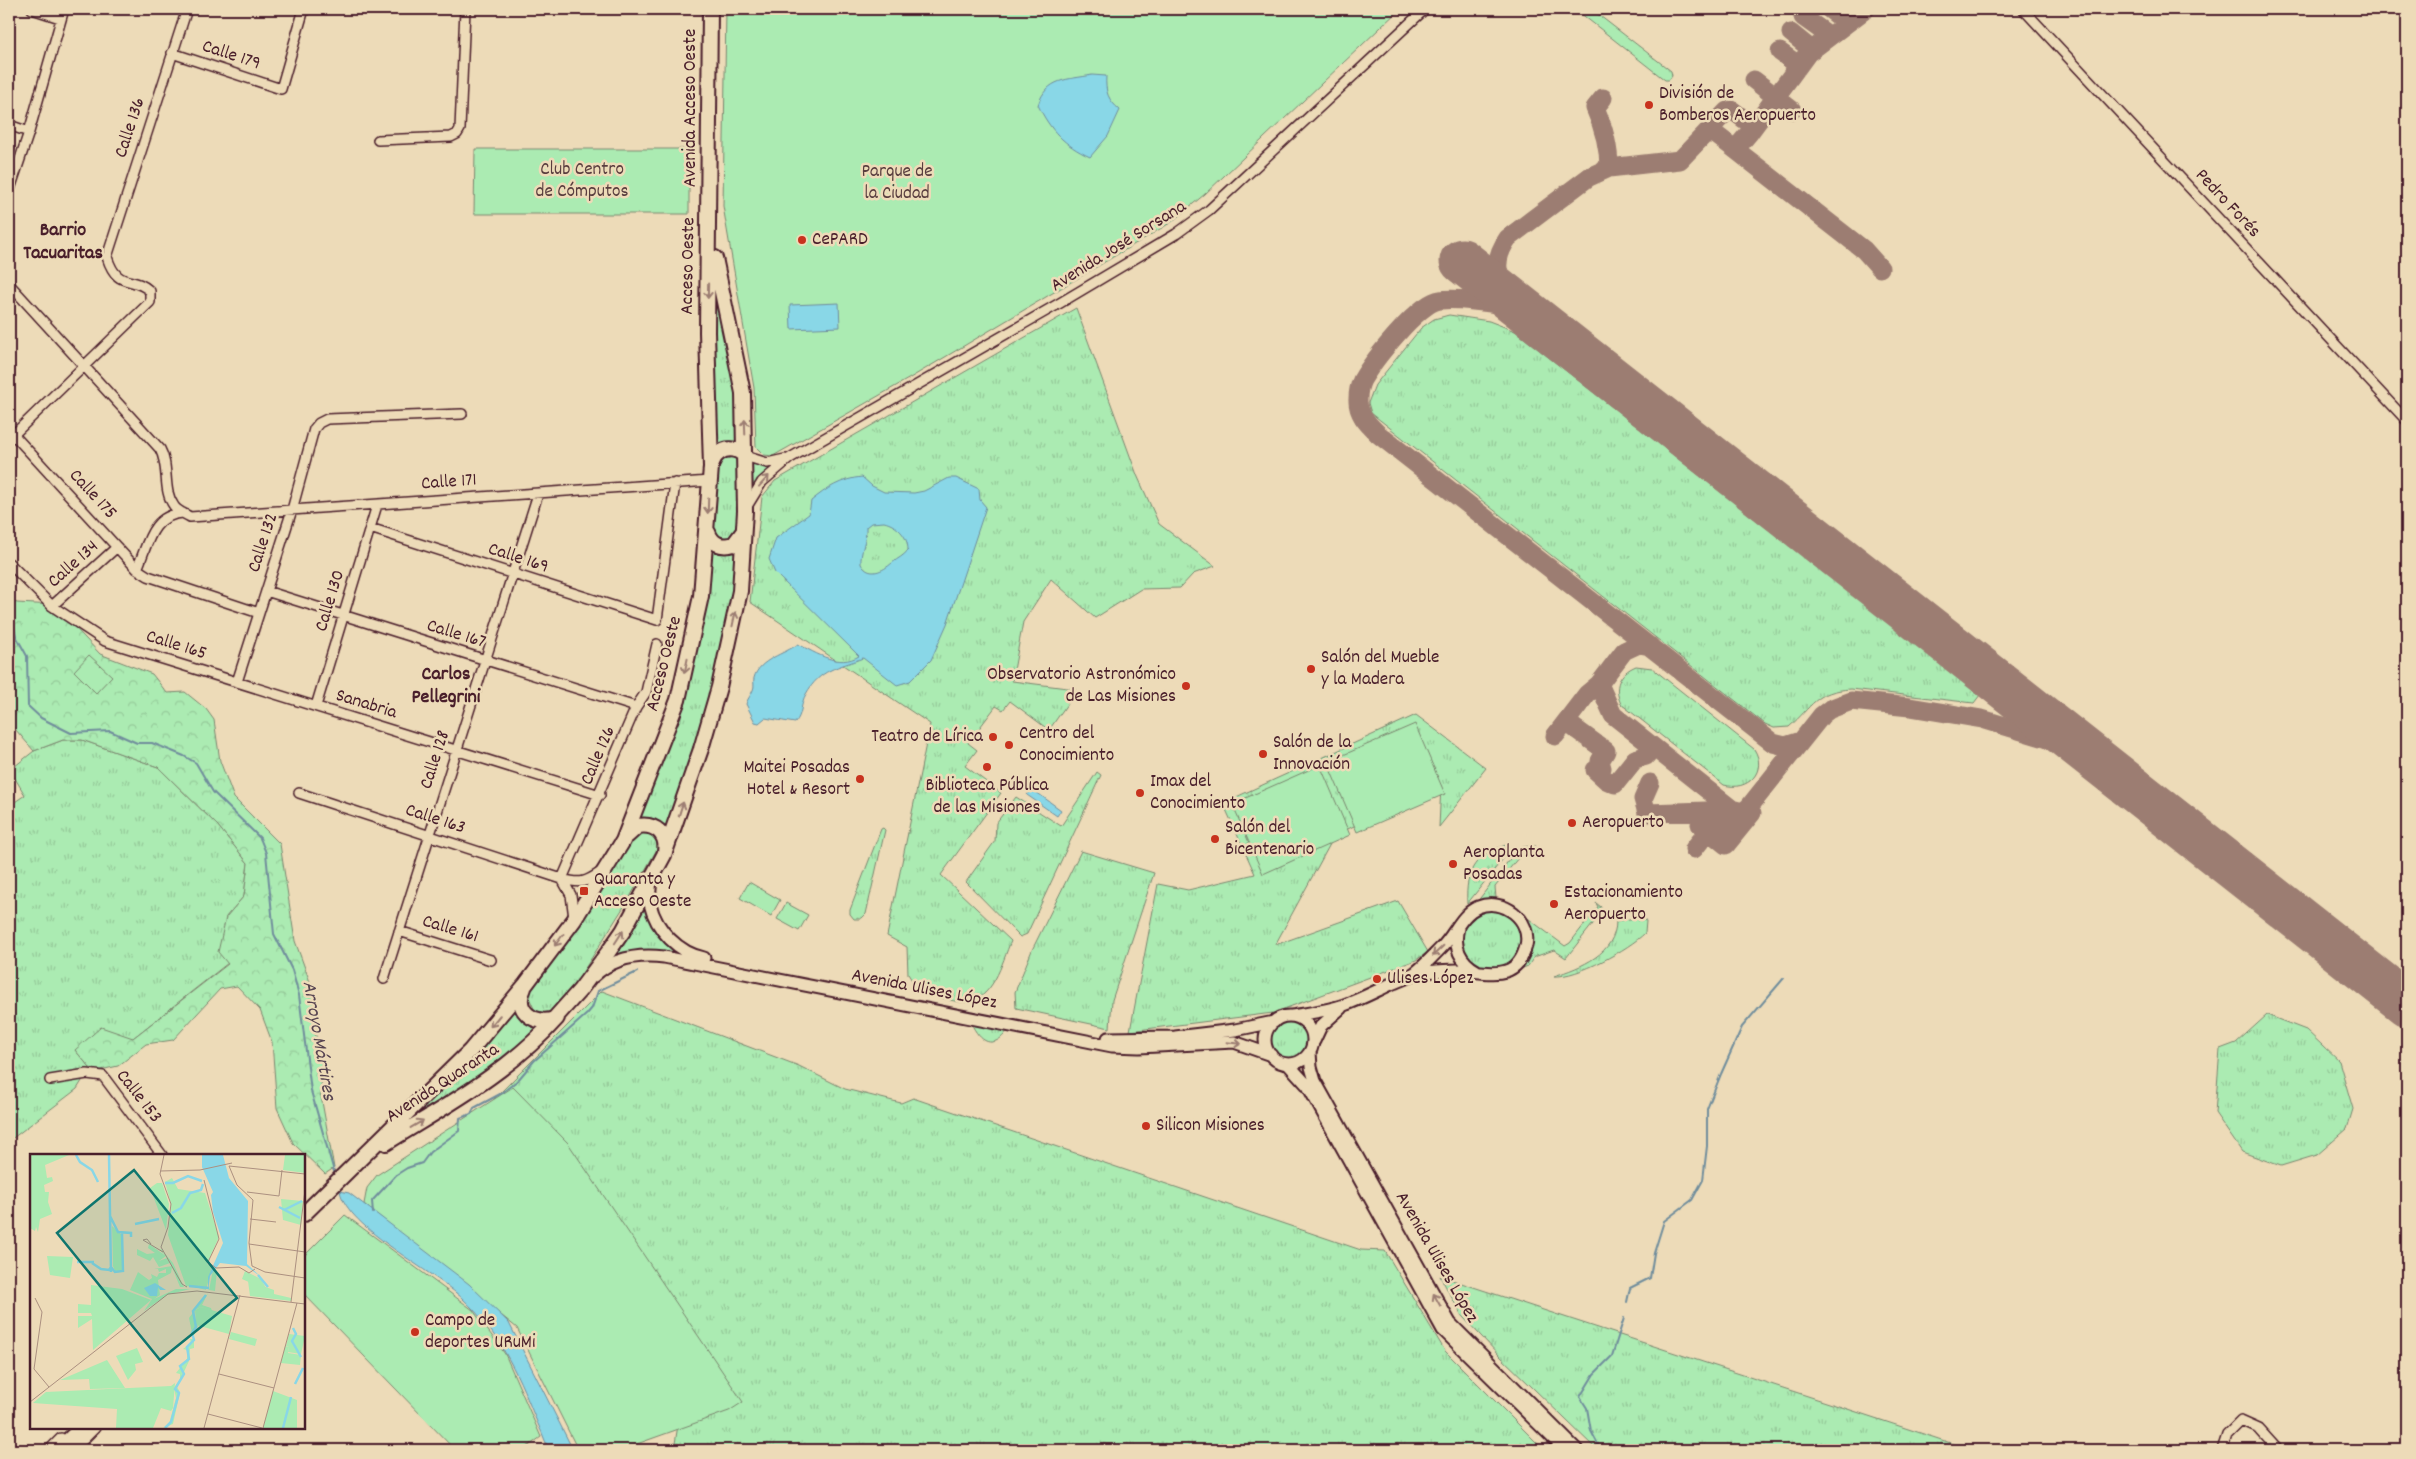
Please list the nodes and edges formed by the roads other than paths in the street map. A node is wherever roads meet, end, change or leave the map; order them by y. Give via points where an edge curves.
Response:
1 (32, 9) edge
2 (64, 9) edge
3 (187, 9) edge
4 (304, 9) edge
5 (465, 9) edge
6 (710, 9) edge
7 (1425, 9) edge
8 (2023, 9) edge
9 (60, 18) junction
10 (172, 53) junction
11 (9, 125) edge
12 (29, 132) junction
13 (378, 140) dead end
14 (9, 192) edge
15 (709, 207) junction
16 (9, 284) edge
17 (85, 365) junction
18 (462, 414) dead end
19 (2407, 421) edge
20 (11, 436) edge
21 (745, 456) junction
22 (790, 458) junction
23 (710, 474) junction
24 (675, 483) junction
25 (538, 494) junction
26 (377, 505) junction
27 (292, 510) junction
28 (745, 511) junction
29 (187, 515) junction
30 (370, 528) junction
31 (743, 531) junction
32 (708, 532) junction
33 (117, 547) junction
34 (9, 563) edge
35 (137, 569) junction
36 (512, 574) junction
37 (266, 592) junction
38 (52, 606) junction
39 (259, 613) junction
40 (343, 616) junction
41 (657, 644) dead end
42 (485, 661) junction
43 (237, 682) junction
44 (316, 706) junction
45 (636, 707) junction
46 (457, 750) junction
47 (299, 793) dead end
48 (600, 795) junction
49 (430, 836) junction
50 (623, 841) junction
51 (664, 855) junction
52 (608, 867) junction
53 (562, 879) junction
54 (651, 879) junction
55 (574, 920) junction
56 (1458, 926) junction
57 (399, 931) junction
58 (491, 960) dead end
59 (1479, 972) junction
60 (1415, 973) junction
61 (384, 980) dead end
62 (526, 984) junction
63 (580, 990) junction
64 (1344, 1005) junction
65 (561, 1013) junction
66 (1292, 1016) junction
67 (1274, 1022) junction
68 (1312, 1048) junction
69 (1271, 1055) junction
70 (1288, 1064) junction
71 (50, 1080) dead end
72 (161, 1154) edge
73 (361, 1159) junction
74 (305, 1213) edge
75 (71, 1429) edge
76 (80, 1429) edge
77 (95, 1429) edge
78 (48, 1450) edge
79 (58, 1450) edge
80 (73, 1450) edge
81 (1565, 1450) edge
82 (1577, 1450) edge
83 (2222, 1450) edge
84 (2278, 1450) edge

1 - 9 street
2 - 9 street
3 - 10 street, Calle 136
4 - 10 street, Calle 179 via 280,89
5 - 13 street via 460,129 457,134 451,137
6 - 15 highway, Avenida Acceso Oeste
7 - 22 street, Avenida José Sorsana via 1209,210 1176,234
8 - 19 street, Pedro Forés
9 - 12 street
10 - 17 street, Calle 136 via 107,257 118,278 150,291 150,302
11 - 12 street
12 - 14 street
21 -> 15 highway, Acceso Oeste via 743,393 717,272
15 -> 23 highway, Acceso Oeste
16 - 17 street
17 - 20 street
17 - 29 street via 160,449 166,459 170,498 174,507
18 - 27 street, Calle 132 via 319,423 314,429
20 - 33 street, Calle 175
21 - 22 street, Avenida José Sorsana via 767,463
21 - 23 highway via 735,449 722,450 713,459
21 - 28 highway, Acceso Oeste
28 -> 22 street, Avenida José Sorsana via 762,482
23 - 24 street, Calle 171
23 -> 32 highway, Acceso Oeste
24 - 25 street, Calle 171
24 - 36 street, Calle 169 via 657,620
25 - 26 street, Calle 171
25 - 36 street, Calle 128
26 - 27 street, Calle 171
26 - 30 street, Calle 130
27 - 29 street, Calle 171
27 - 37 street, Calle 132
28 - 31 highway, Acceso Oeste
29 - 35 street via 171,514 162,518
30 - 36 street, Calle 169
30 - 40 street, Calle 130
31 - 32 highway via 734,544 723,546 713,542
51 -> 31 highway, Acceso Oeste via 719,687 740,591
32 -> 50 highway, Acceso Oeste via 701,596 678,700
33 - 35 street, Calle 175
33 - 38 street, Calle 134
34 - 38 street, Calle 165
35 - 39 street, Calle 175 via 148,576
36 - 42 street, Calle 128
37 - 39 street, Calle 132
37 - 40 street, Calle 167
38 - 43 street, Calle 165 via 105,642
39 - 43 street, Calle 132
40 - 42 street, Calle 167
40 - 44 street, Calle 130
41 - 45 street, Calle 126 via 646,692
42 - 45 street, Calle 167
42 - 46 street, Calle 128
43 - 44 street, Sanabria
44 - 46 street, Sanabria
45 - 48 street, Calle 126
46 - 48 street, Sanabria
46 - 49 street, Calle 128
47 - 49 street, Calle 163
48 - 53 street, Calle 126
49 - 53 street, Calle 163
49 - 57 street, Calle 128
50 - 51 highway via 632,829 652,826 663,834 666,841
50 - 52 highway, Acceso Oeste
51 - 54 highway, Acceso Oeste
52 - 53 street, Calle 163 via 588,881 579,883
52 - 55 highway, Acceso Oeste
53 - 55 street via 574,905
63 -> 54 highway, Acceso Oeste via 623,931
54 - 67 main road, Avenida Ulises López via 650,903 659,926 675,942 698,956 1113,1039 1175,1037
55 -> 62 highway, Acceso Oeste
56 - 59 main road via 1458,952 1470,968
56 - 59 main road via 1468,913 1485,904 1507,908 1521,921 1526,932 1526,944 1518,962 1501,973
56 -> 60 main road via 1448,942
57 - 58 street, Calle 161
57 - 61 street, Calle 128
59 - 60 main road
60 - 64 main road
62 - 65 highway via 522,991 522,1006 531,1018 546,1022
62 -> 73 highway, Avenida Quaranta via 457,1064
63 - 65 highway, Avenida Quaranta
63 -> 69 main road, Avenida Ulises López via 611,964 637,956 664,956 1112,1046 1234,1042
64 - 66 main road
64 - 68 main road via 1321,1026
73 -> 65 highway, Avenida Quaranta via 477,1087 529,1046
66 - 67 main road
66 - 68 main road via 1306,1022 1313,1035
67 - 69 main road via 1265,1042
68 - 70 main road via 1301,1062
82 -> 68 main road, Avenida Ulises López via 1450,1323 1315,1081 1311,1067
69 - 70 main road
70 - 81 main road, Avenida Ulises López via 1308,1086 1443,1330
71 - 72 street, Calle 153 via 87,1074 103,1076
73 - 74 highway, Avenida Quaranta
75 - 78 street
76 - 79 highway
77 - 80 street
83 - 84 street via 2227,1435 2241,1421 2259,1429

